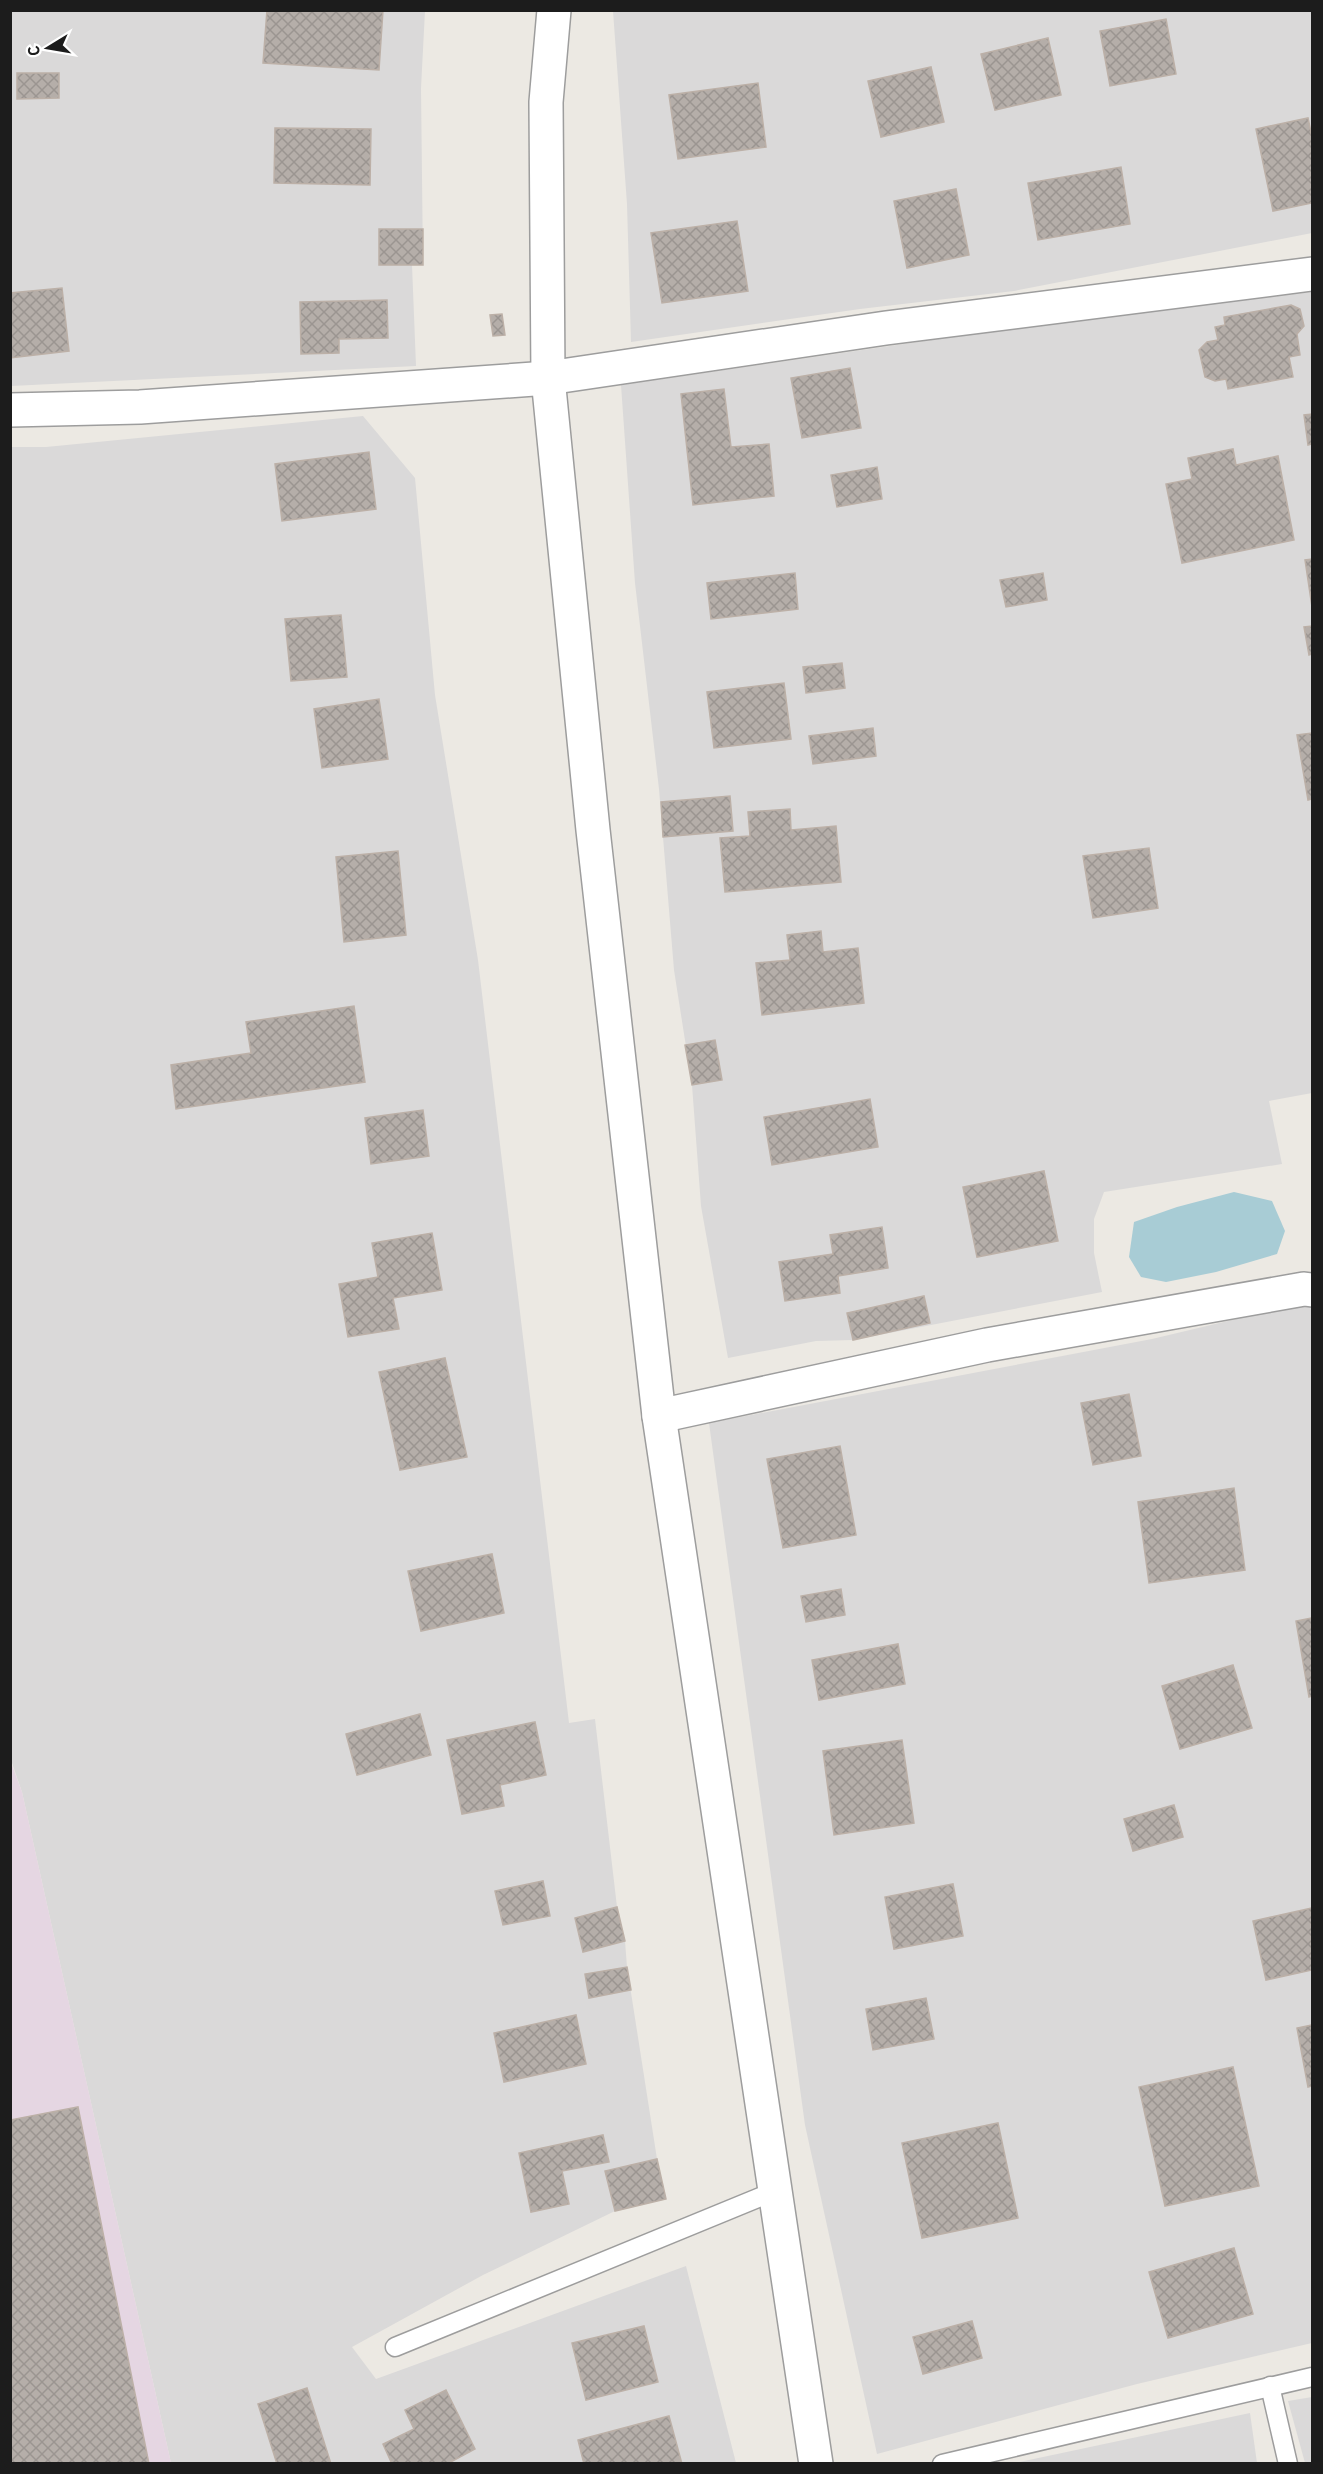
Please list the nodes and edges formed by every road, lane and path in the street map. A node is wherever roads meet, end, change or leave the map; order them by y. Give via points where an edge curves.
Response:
1 (554, 10) edge
2 (1312, 274) edge
3 (548, 378) junction
4 (10, 410) edge
5 (1312, 1290) edge
6 (659, 1416) junction
7 (775, 2191) junction
8 (395, 2347) dead end
9 (1312, 2377) edge
10 (1270, 2386) junction
11 (816, 2463) edge
12 (942, 2463) edge
13 (1288, 2463) edge

1 - 3 street via 546,102
2 - 3 street via 886,328
3 - 4 street via 140,407
3 - 6 street via 593,830
5 - 6 street via 987,1345
6 - 7 street
7 - 8 lane
7 - 11 street
9 - 10 lane
10 - 12 lane
10 - 13 lane

